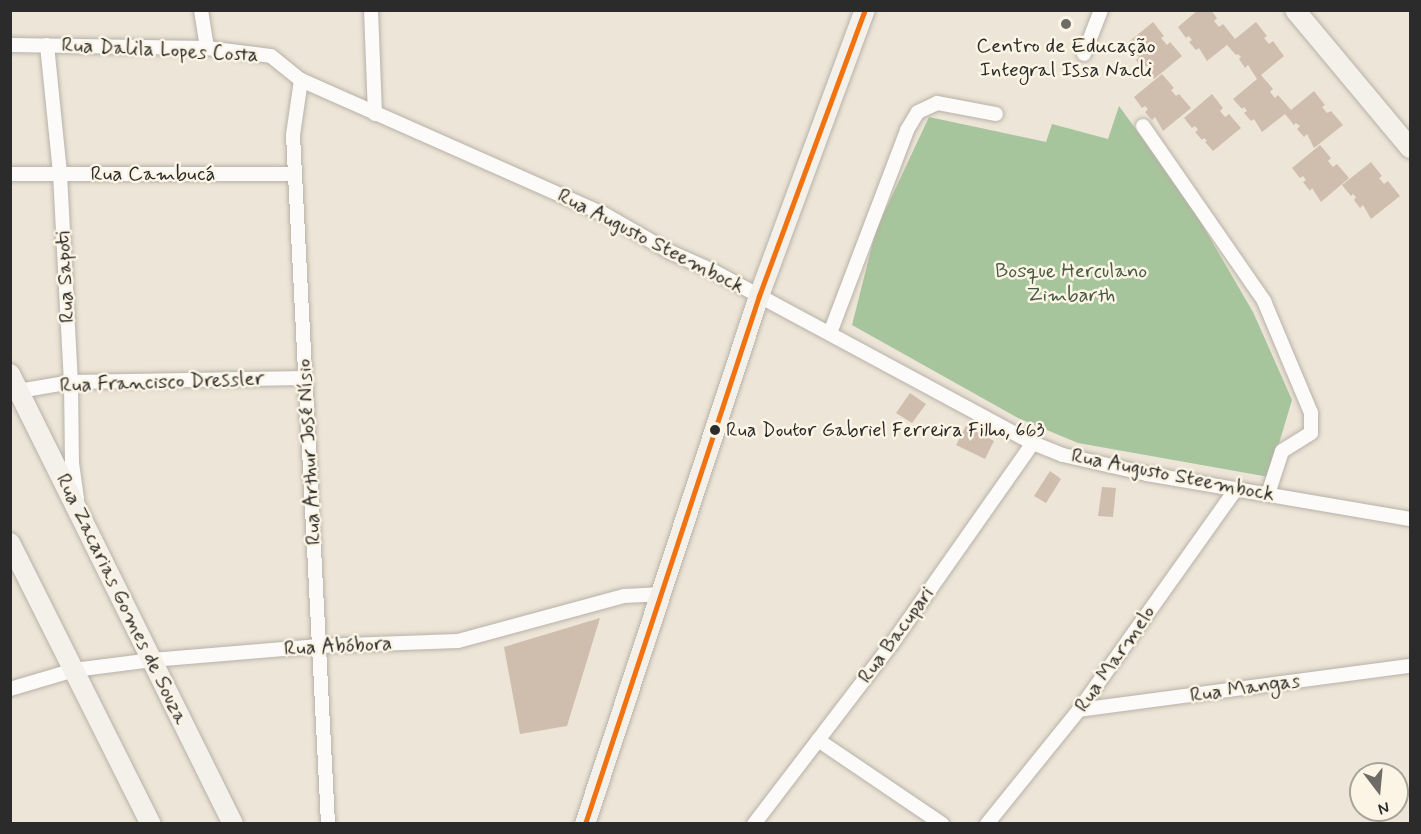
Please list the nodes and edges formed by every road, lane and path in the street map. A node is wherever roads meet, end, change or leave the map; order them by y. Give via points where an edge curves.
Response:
1 (201, 10) edge
2 (371, 10) edge
3 (865, 10) edge
4 (1101, 10) edge
5 (1295, 10) edge
6 (10, 45) edge
7 (47, 45) junction
8 (207, 48) junction
9 (1084, 54) dead end
10 (301, 80) junction
11 (375, 114) junction
12 (996, 114) dead end
13 (1143, 126) dead end
14 (1410, 148) edge
15 (10, 174) edge
16 (60, 174) junction
17 (295, 174) junction
18 (759, 296) junction
19 (830, 333) junction
20 (305, 378) junction
21 (71, 382) junction
22 (15, 383) edge
23 (1033, 443) junction
24 (1236, 489) junction
25 (1268, 494) junction
26 (78, 510) junction
27 (1410, 519) edge
28 (10, 543) edge
29 (663, 594) junction
30 (318, 646) junction
31 (152, 660) junction
32 (1410, 666) edge
33 (75, 670) junction
34 (10, 689) edge
35 (1079, 710) junction
36 (818, 740) junction
37 (151, 824) edge
38 (233, 824) edge
39 (328, 824) edge
40 (585, 824) edge
41 (754, 824) edge
42 (942, 824) edge
43 (987, 824) edge

1 - 8 street
2 - 11 street
3 - 18 main road
4 - 9 street
5 - 14 main road
6 - 7 street, Rua Dalila Lopes Costa
7 - 8 street, Rua Dalila Lopes Costa
7 - 16 street, Rua Sapoti
8 - 10 street, Rua Dalila Lopes Costa via 272,56
10 - 11 street, Rua Augusto Steembock
10 - 17 street, Rua Arthur José Nísio via 293,135
11 - 18 street, Rua Augusto Steembock via 603,214
12 - 19 street via 937,103 918,112 907,130
13 - 25 street via 1264,301 1311,413 1311,433 1282,451
15 - 16 street, Rua Cambucá
16 - 17 street, Rua Cambucá
16 - 21 street, Rua Sapoti
17 - 20 street, Rua Arthur José Nísio
18 - 19 street, Rua Augusto Steembock
18 - 29 main road
19 - 23 street, Rua Augusto Steembock
20 - 21 street, Rua Francisco Dressler
20 - 30 street, Rua Arthur José Nísio
21 - 22 street, Rua Francisco Dressler
21 - 26 street, Rua Sapoti via 72,463
22 - 26 main road, Rua Zacarias Gomes de Souza
23 - 24 street, Rua Augusto Steembock via 1103,466
23 - 36 street, Rua Bacupari via 893,642
24 - 25 street, Rua Augusto Steembock
24 - 35 street, Rua Marmelo
25 - 27 street, Rua Augusto Steembock
26 - 31 main road, Rua Zacarias Gomes de Souza
28 - 33 main road
29 - 30 street, Rua Abóbora via 624,596 458,641
29 - 40 main road
30 - 31 street, Rua Abóbora
30 - 39 street, Rua Arthur José Nísio
31 - 33 street, Rua Abóbora
31 - 38 main road, Rua Zacarias Gomes de Souza
32 - 35 street, Rua Mangas
33 - 34 street, Rua Abóbora
33 - 37 main road
35 - 43 street, Rua Marmelo
36 - 41 street, Rua Bacupari
36 - 42 street

